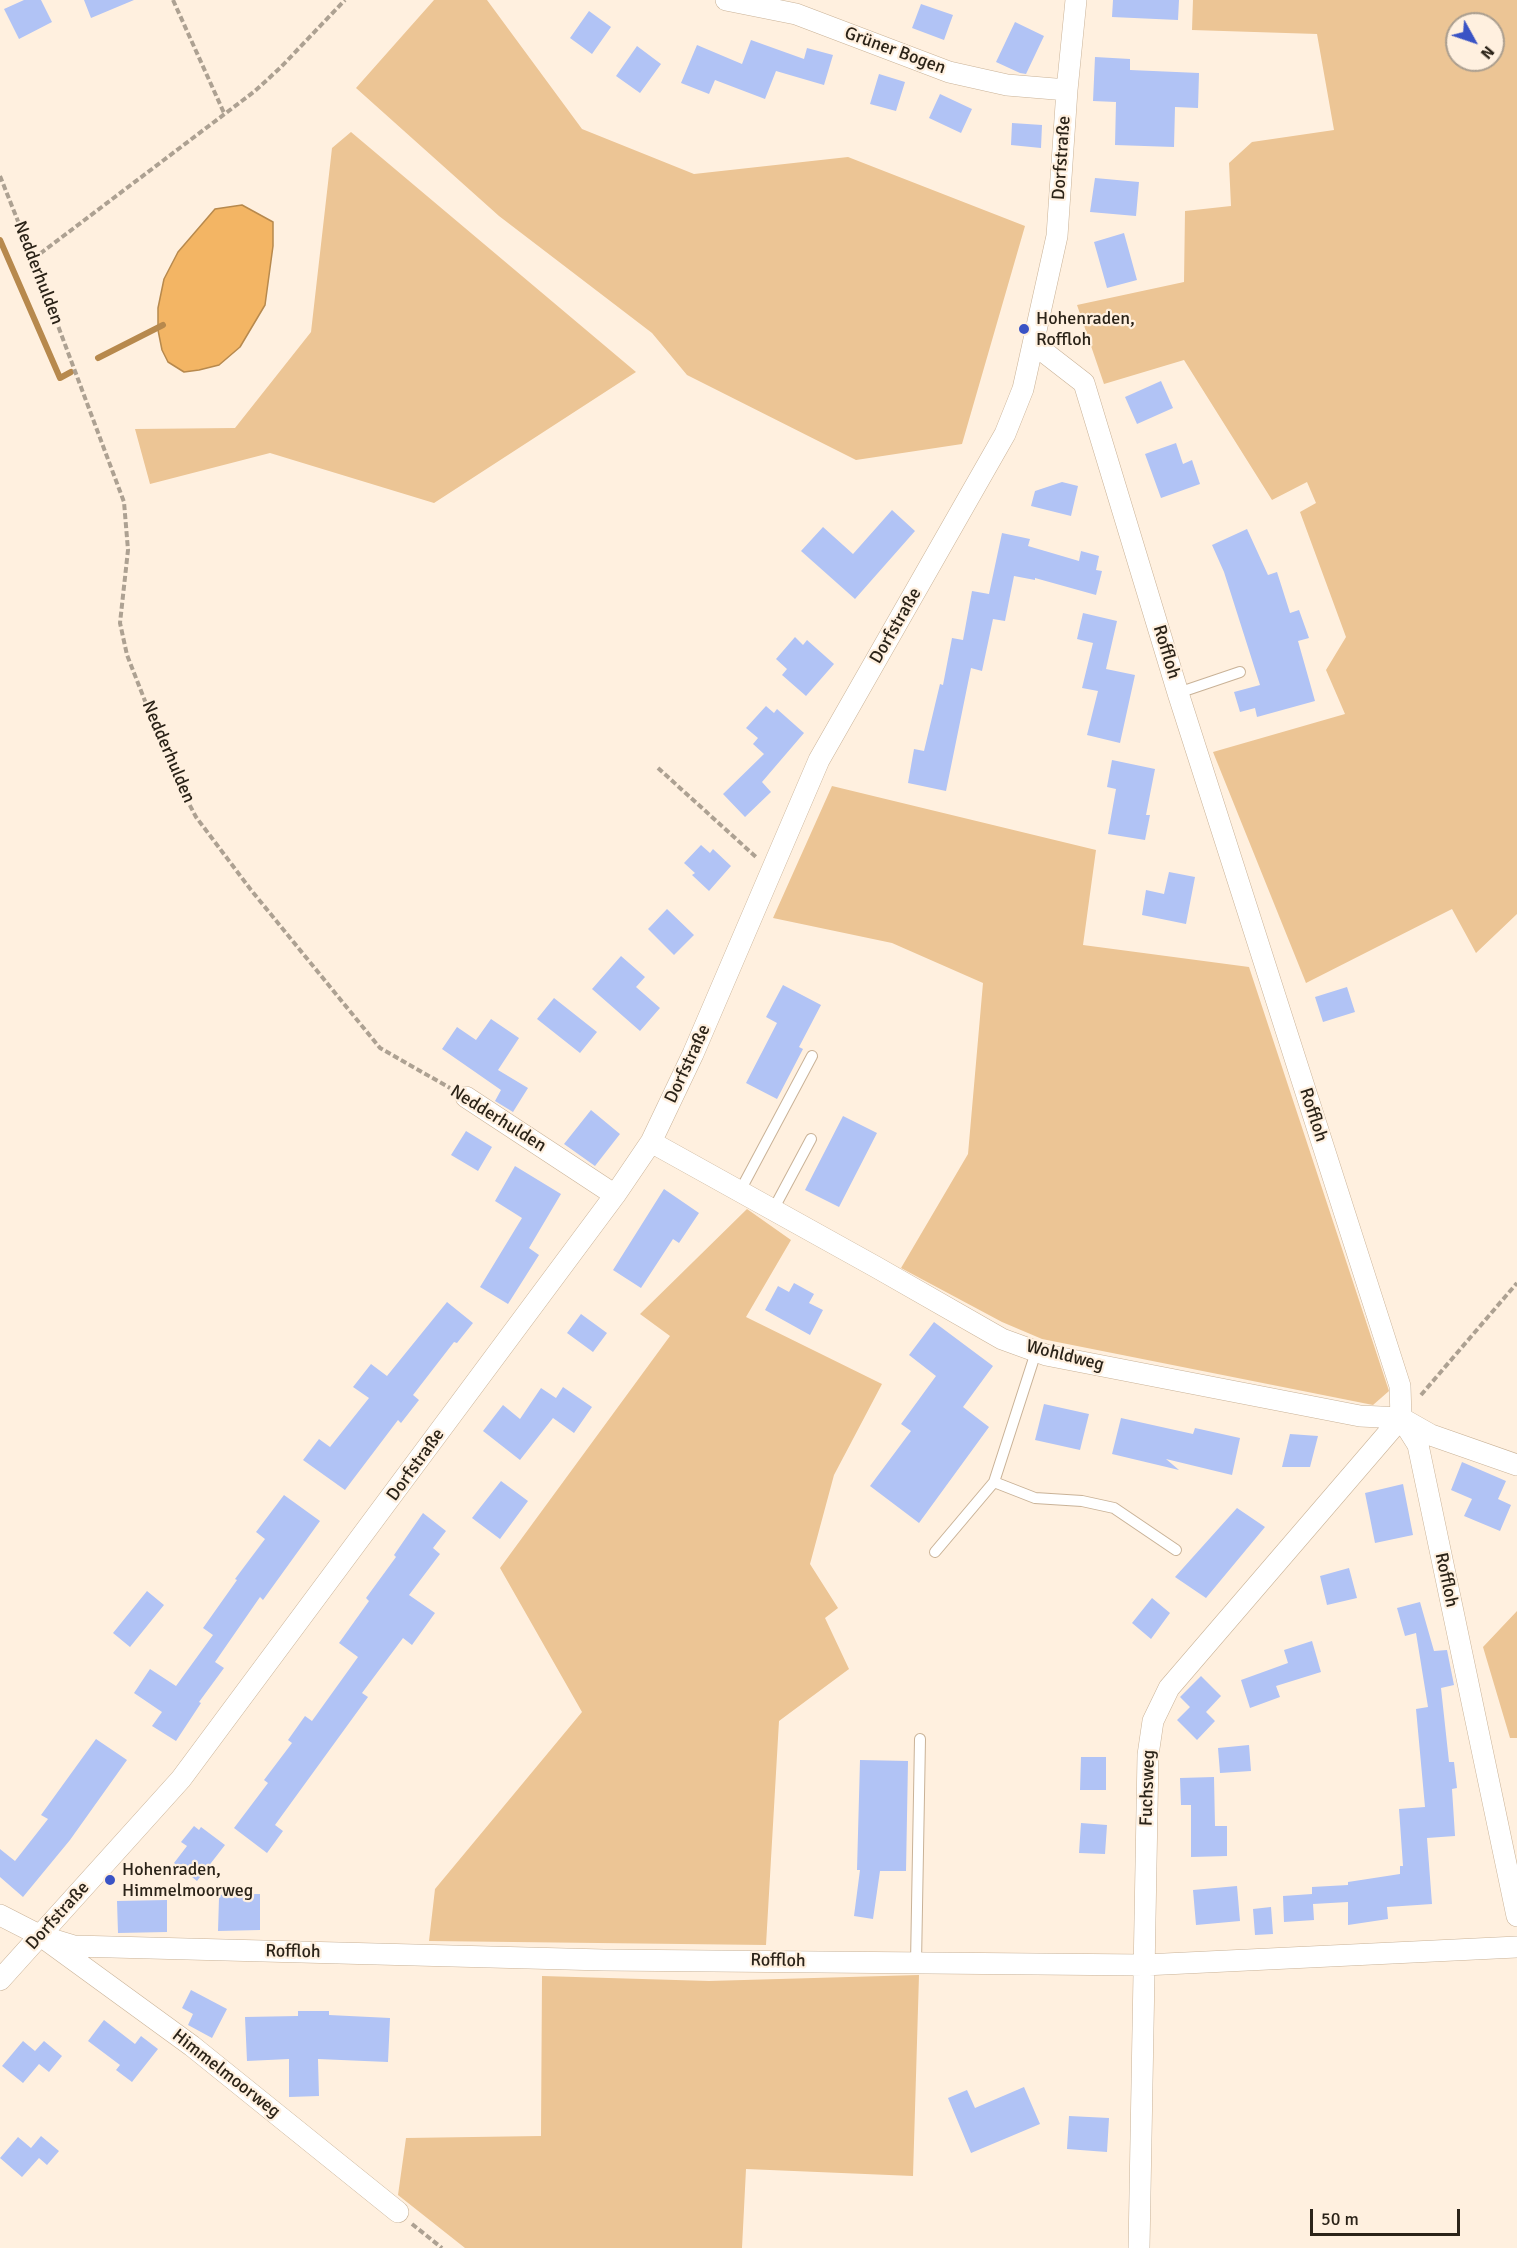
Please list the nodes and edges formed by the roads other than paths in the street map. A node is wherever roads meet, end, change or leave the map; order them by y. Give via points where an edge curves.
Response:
1 (726, 0) edge
2 (1076, 0) edge
3 (1067, 90) junction
4 (1035, 345) junction
5 (1240, 672) dead end
6 (1178, 693) junction
7 (812, 1056) dead end
8 (466, 1097) road end
9 (811, 1139) dead end
10 (651, 1142) junction
11 (740, 1191) junction
12 (615, 1195) junction
13 (773, 1210) junction
14 (1036, 1352) junction
15 (1401, 1418) junction
16 (1517, 1465) edge
17 (994, 1482) junction
18 (1176, 1550) dead end
19 (935, 1552) dead end
20 (920, 1739) dead end
21 (0, 1915) edge
22 (1517, 1916) edge
23 (41, 1936) junction
24 (1517, 1947) edge
25 (916, 1963) junction
26 (1144, 1965) junction
27 (0, 1980) edge
28 (398, 2212) road end
29 (1139, 2248) edge

1 - 3 street, Grüner Bogen via 796,14 949,72 1007,85
2 - 3 street, Dorfstraße
3 - 4 street, Dorfstraße via 1058,236
4 - 6 street, Roffloh via 1084,383
4 - 10 street, Dorfstraße via 1005,434 819,760 693,1054
5 - 6 lane
6 - 15 street, Roffloh via 1400,1386
7 - 11 lane
8 - 12 street, Nedderhulden
9 - 13 lane
10 - 11 street, Wohldweg
10 - 12 street, Dorfstraße
11 - 13 street, Wohldweg
12 - 23 street, Dorfstraße via 181,1779
13 - 14 street, Wohldweg via 1002,1340
14 - 15 street, Wohldweg via 1360,1416
14 - 17 lane
15 - 16 street, Wohldweg via 1431,1435
15 - 22 street, Roffloh via 1418,1445
15 - 26 street, Fuchsweg via 1169,1688 1153,1720 1148,1755
17 - 18 lane via 1035,1498 1114,1508
17 - 19 lane
20 - 25 lane
21 - 23 street, Himmelmoorweg
23 - 25 street, Roffloh via 74,1946 604,1960
23 - 27 street, Dorfstraße
23 - 28 street, Himmelmoorweg via 192,2046
24 - 26 street, Roffloh
25 - 26 street, Roffloh
26 - 29 street, Fuchsweg

